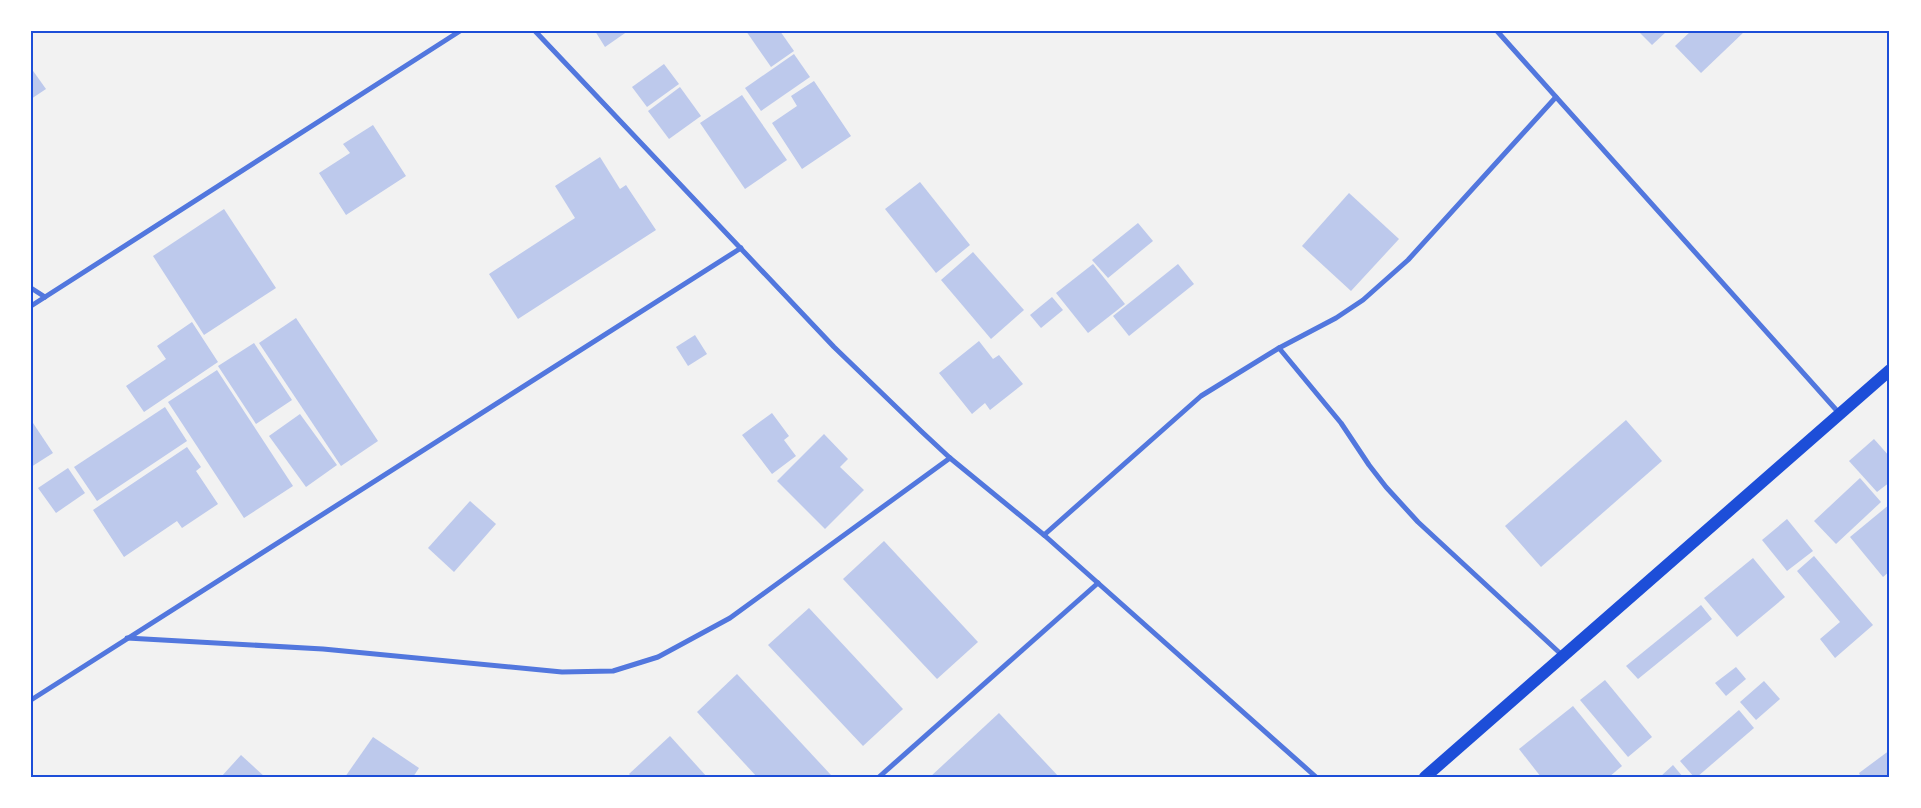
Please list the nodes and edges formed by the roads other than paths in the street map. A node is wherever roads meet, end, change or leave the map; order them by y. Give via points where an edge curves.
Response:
1 (460, 31) edge
2 (535, 31) edge
3 (1497, 31) edge
4 (1556, 97) junction
5 (741, 248) junction
6 (31, 288) edge
7 (45, 297) junction
8 (31, 306) edge
9 (1279, 348) junction
10 (1890, 370) edge
11 (1839, 414) junction
12 (950, 458) junction
13 (1044, 535) junction
14 (1098, 583) junction
15 (127, 638) junction
16 (1563, 656) junction
17 (31, 700) edge
18 (879, 777) edge
19 (1316, 777) edge
20 (1425, 777) edge

1 - 7 street
2 - 5 street
3 - 4 street
4 - 9 street via 1408,260 1364,300
4 - 11 street
5 - 12 street via 834,347
5 - 15 street
6 - 7 street
7 - 8 street
9 - 13 street via 1201,396
9 - 16 street via 1341,422 1369,465 1418,522
10 - 11 main road
11 - 16 main road
12 - 13 street
12 - 15 street via 730,618 658,657 613,671 562,672 322,649
13 - 14 street
14 - 18 street
14 - 19 street
15 - 17 street
16 - 20 main road

